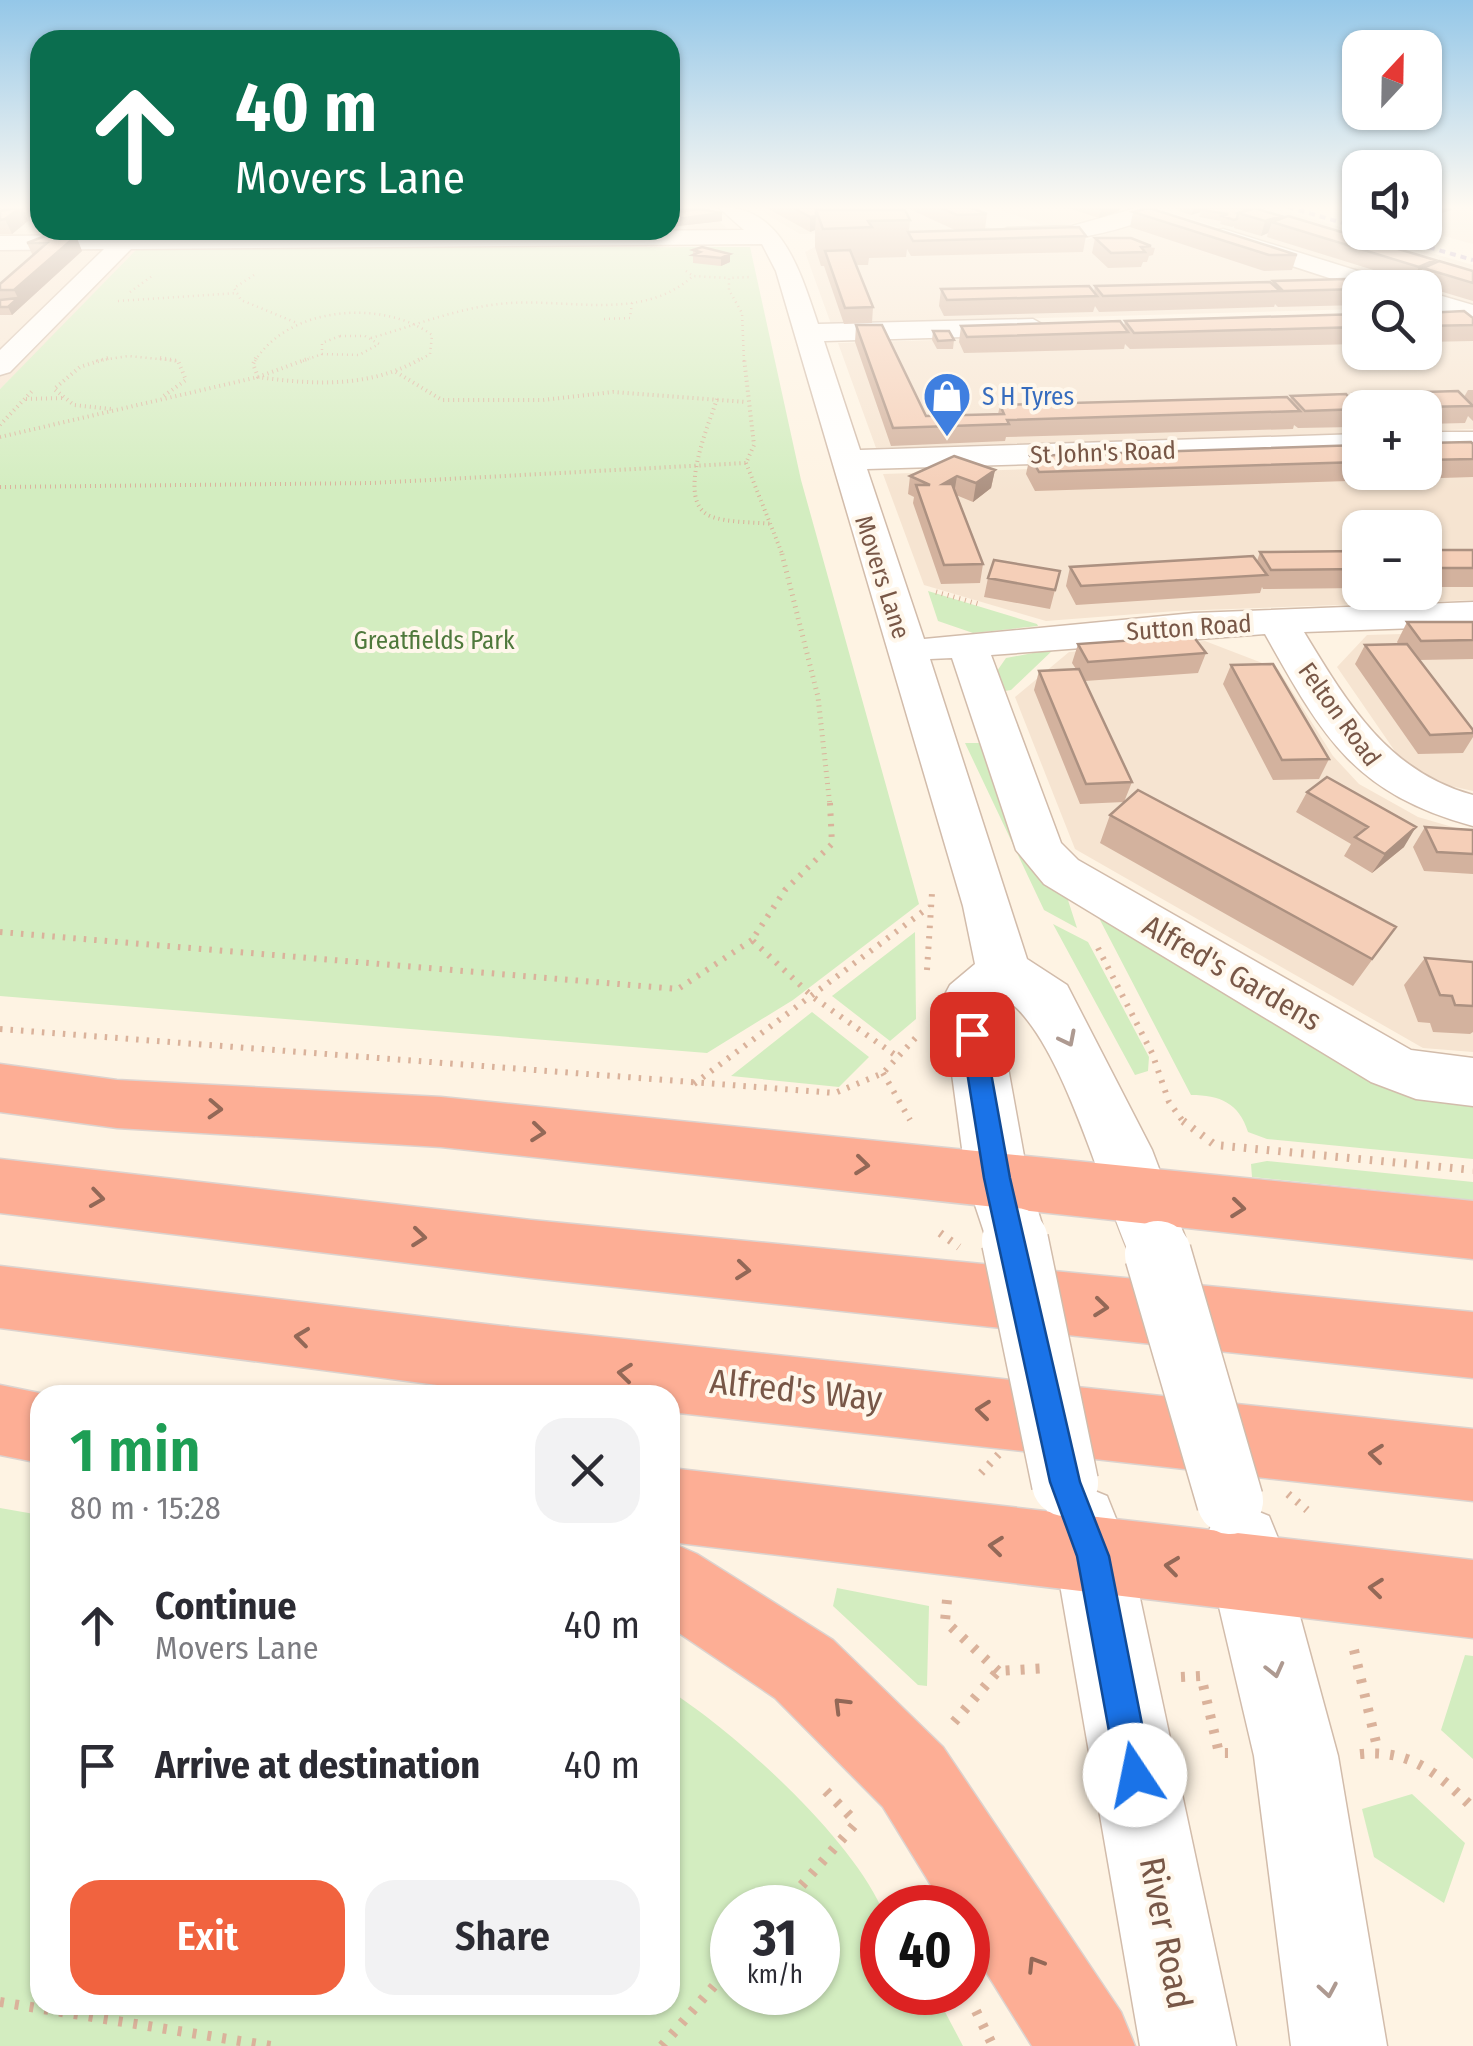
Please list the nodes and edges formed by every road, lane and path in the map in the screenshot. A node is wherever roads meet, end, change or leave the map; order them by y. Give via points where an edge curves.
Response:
1 (66, 302) edge
2 (247, 302) edge
3 (638, 302) edge
4 (735, 302) edge
5 (798, 302) edge
6 (632, 304) junction
7 (1442, 304) edge
8 (1473, 314) edge
9 (1442, 315) edge
10 (604, 318) dead end
11 (298, 323) junction
12 (418, 324) junction
13 (0, 326) edge
14 (42, 326) junction
15 (1066, 326) edge
16 (948, 329) junction
17 (806, 333) junction
18 (371, 338) junction
19 (322, 354) junction
20 (963, 358) edge
21 (0, 366) edge
22 (396, 372) junction
23 (258, 377) junction
24 (38, 385) dead end
25 (66, 398) junction
26 (25, 399) junction
27 (716, 399) junction
28 (157, 401) junction
29 (746, 402) junction
30 (120, 410) junction
31 (0, 426) edge
32 (0, 437) edge
33 (1473, 441) edge
34 (1442, 442) edge
35 (1342, 445) edge
36 (846, 460) junction
37 (746, 463) junction
38 (694, 467) junction
39 (0, 487) edge
40 (773, 524) junction
41 (1473, 614) edge
42 (1277, 620) junction
43 (968, 646) junction
44 (906, 650) junction
45 (1473, 811) edge
46 (934, 880) dead end
47 (929, 907) junction
48 (0, 932) edge
49 (1091, 934) dead end
50 (752, 940) junction
51 (1003, 970) junction
52 (927, 977) dead end
53 (813, 996) junction
54 (0, 1029) edge
55 (924, 1031) dead end
56 (898, 1057) junction
57 (883, 1073) junction
58 (1473, 1082) edge
59 (694, 1084) junction
60 (0, 1088) edge
61 (910, 1114) dead end
62 (1473, 1170) edge
63 (997, 1178) junction
64 (0, 1186) edge
65 (1150, 1226) junction
66 (1473, 1230) edge
67 (0, 1296) edge
68 (1473, 1345) edge
69 (0, 1420) edge
70 (30, 1425) edge
71 (1473, 1464) edge
72 (680, 1505) edge
73 (1079, 1520) junction
74 (1241, 1538) junction
75 (680, 1588) edge
76 (948, 1592) dead end
77 (1473, 1599) edge
78 (1353, 1644) dead end
79 (1064, 1667) dead end
80 (998, 1672) junction
81 (1168, 1677) dead end
82 (941, 1737) dead end
83 (1378, 1751) junction
84 (1238, 1752) dead end
85 (1350, 1756) dead end
86 (812, 1776) dead end
87 (826, 1790) dead end
88 (1473, 1808) edge
89 (856, 1822) dead end
90 (802, 1885) edge
91 (710, 1990) edge
92 (0, 2002) edge
93 (30, 2007) edge
94 (80, 2015) edge
95 (977, 2015) edge
96 (270, 2046) edge
97 (662, 2046) edge
98 (993, 2046) edge
99 (1087, 2046) edge
100 (1188, 2046) edge
101 (1339, 2046) edge

1 - 14 street
2 - 11 path
3 - 6 path
4 - 29 path via 742,314
5 - 17 street, Movers Lane
6 - 10 path via 630,318
6 - 12 path via 501,303
7 - 8 street
8 - 9 street
11 - 12 path via 349,313
11 - 23 path via 266,339 253,364
12 - 18 path
12 - 22 path via 432,335 430,354
13 - 14 street
14 - 21 street
15 - 16 street
16 - 17 street
16 - 20 street
17 - 36 street, Movers Lane
18 - 19 path via 340,336 322,344
18 - 19 path via 379,344 359,355
19 - 23 path
22 - 23 path via 332,384
22 - 27 path via 442,400 614,392
23 - 28 path
24 - 26 path
25 - 26 path
25 - 28 path via 54,389 65,376 99,360 136,354 178,360 186,380
25 - 30 path via 74,405
26 - 31 path
27 - 29 path
27 - 38 path
28 - 30 path
29 - 37 path via 754,445
30 - 32 path
33 - 34 street
35 - 36 street, St John's Road
36 - 44 street, Movers Lane
37 - 38 path
37 - 40 path
38 - 39 path via 187,489
38 - 40 path via 698,506 709,516
40 - 50 path via 807,645 830,773 832,844 785,890
41 - 42 street, Sutton Road
42 - 43 street, Sutton Road
42 - 45 street, Felton Road via 1367,758 1417,796
43 - 44 street, Sutton Road
43 - 58 street, Alfred's Gardens via 1040,850 1061,872 1391,1066 1416,1076
44 - 51 street, Movers Lane
46 - 47 path
47 - 52 path
47 - 53 path
48 - 50 path via 678,990
49 - 62 path via 1152,1053 1169,1102 1186,1125 1215,1144
50 - 53 path
51 - 63 street via 969,1000
51 -> 65 street via 1048,1000
53 - 56 path
53 - 59 path
54 - 59 path
55 - 56 path
56 - 57 path
57 - 59 path via 835,1093
57 - 61 path
60 -> 63 highway via 117,1104 442,1122
63 - 65 highway
63 - 73 street, River Road, bridge
64 -> 68 highway via 512,1247
65 -> 66 highway
65 - 74 street, bridge
71 -> 67 highway, Alfred's Way via 502,1360
69 - 70 highway
73 -> 72 highway
74 -> 73 highway
73 - 100 street, River Road
77 -> 74 highway
74 -> 101 street via 1296,1756
99 -> 75 highway via 913,1777 804,1669
76 - 80 path via 946,1621
78 - 83 path
79 - 80 path
80 - 82 path
81 - 84 path via 1201,1676 1219,1752
83 - 85 path
83 - 88 path via 1420,1758
86 - 87 path
89 - 90 path
91 - 97 path
92 - 93 path
94 - 96 path
95 - 98 path

